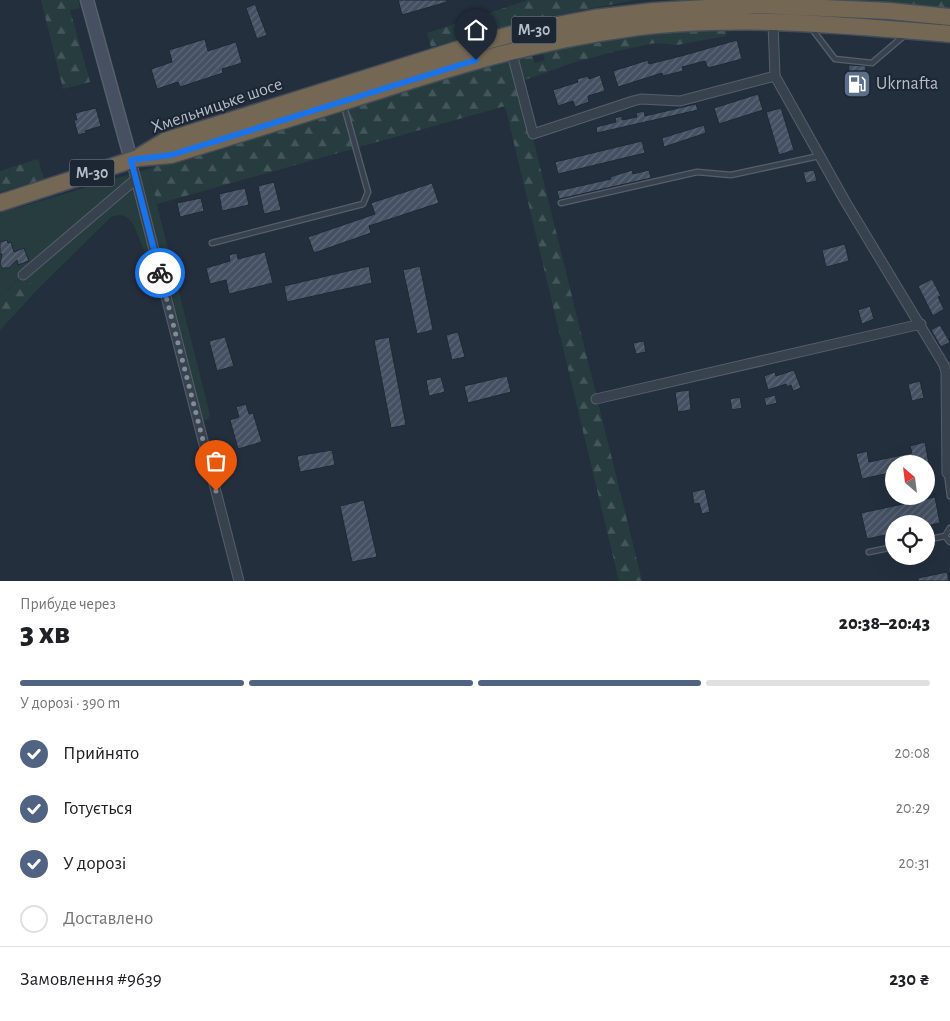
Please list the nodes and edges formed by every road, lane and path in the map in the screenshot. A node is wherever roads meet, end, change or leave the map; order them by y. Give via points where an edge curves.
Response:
1 (87, 0) edge
2 (773, 6) junction
3 (950, 17) edge
4 (773, 23) junction
5 (808, 24) junction
6 (910, 30) junction
7 (950, 34) edge
8 (511, 50) junction
9 (775, 76) junction
10 (343, 102) junction
11 (819, 156) junction
12 (134, 159) junction
13 (136, 180) junction
14 (0, 203) edge
15 (561, 203) dead end
16 (212, 243) dead end
17 (23, 275) dead end
18 (921, 324) junction
19 (596, 399) dead end
20 (948, 473) edge
21 (950, 496) edge
22 (950, 528) edge
23 (945, 536) junction
24 (935, 538) edge
25 (950, 542) edge
26 (885, 549) edge
27 (869, 552) dead end
28 (239, 581) edge

1 - 12 street
2 - 3 highway, Хмельницьке шосе / М-30
2 - 4 highway
2 - 12 highway, Хмельницьке шосе / М-30 via 622,14 520,32 166,141
4 - 5 highway, Хмельницьке шосе / М-30
4 - 8 highway, Хмельницьке шосе / М-30 via 645,26
4 - 9 street
5 - 6 highway, Хмельницьке шосе / М-30
5 - 6 lane via 835,59 872,63
6 - 7 highway, Хмельницьке шосе / М-30
8 - 9 street via 533,134 641,99 680,101
8 - 10 highway, Хмельницьке шосе / М-30
9 - 11 street
10 - 12 highway, Хмельницьке шосе / М-30 via 171,155
10 - 16 lane via 368,192 363,204
11 - 15 lane via 731,175 697,172
11 - 18 street
12 - 13 street
12 - 14 highway, М-30
13 - 17 street
13 - 28 street
18 - 19 street
18 - 20 street via 946,372
20 - 21 lane
22 - 23 lane
23 - 24 lane
23 - 25 lane
26 - 27 lane

